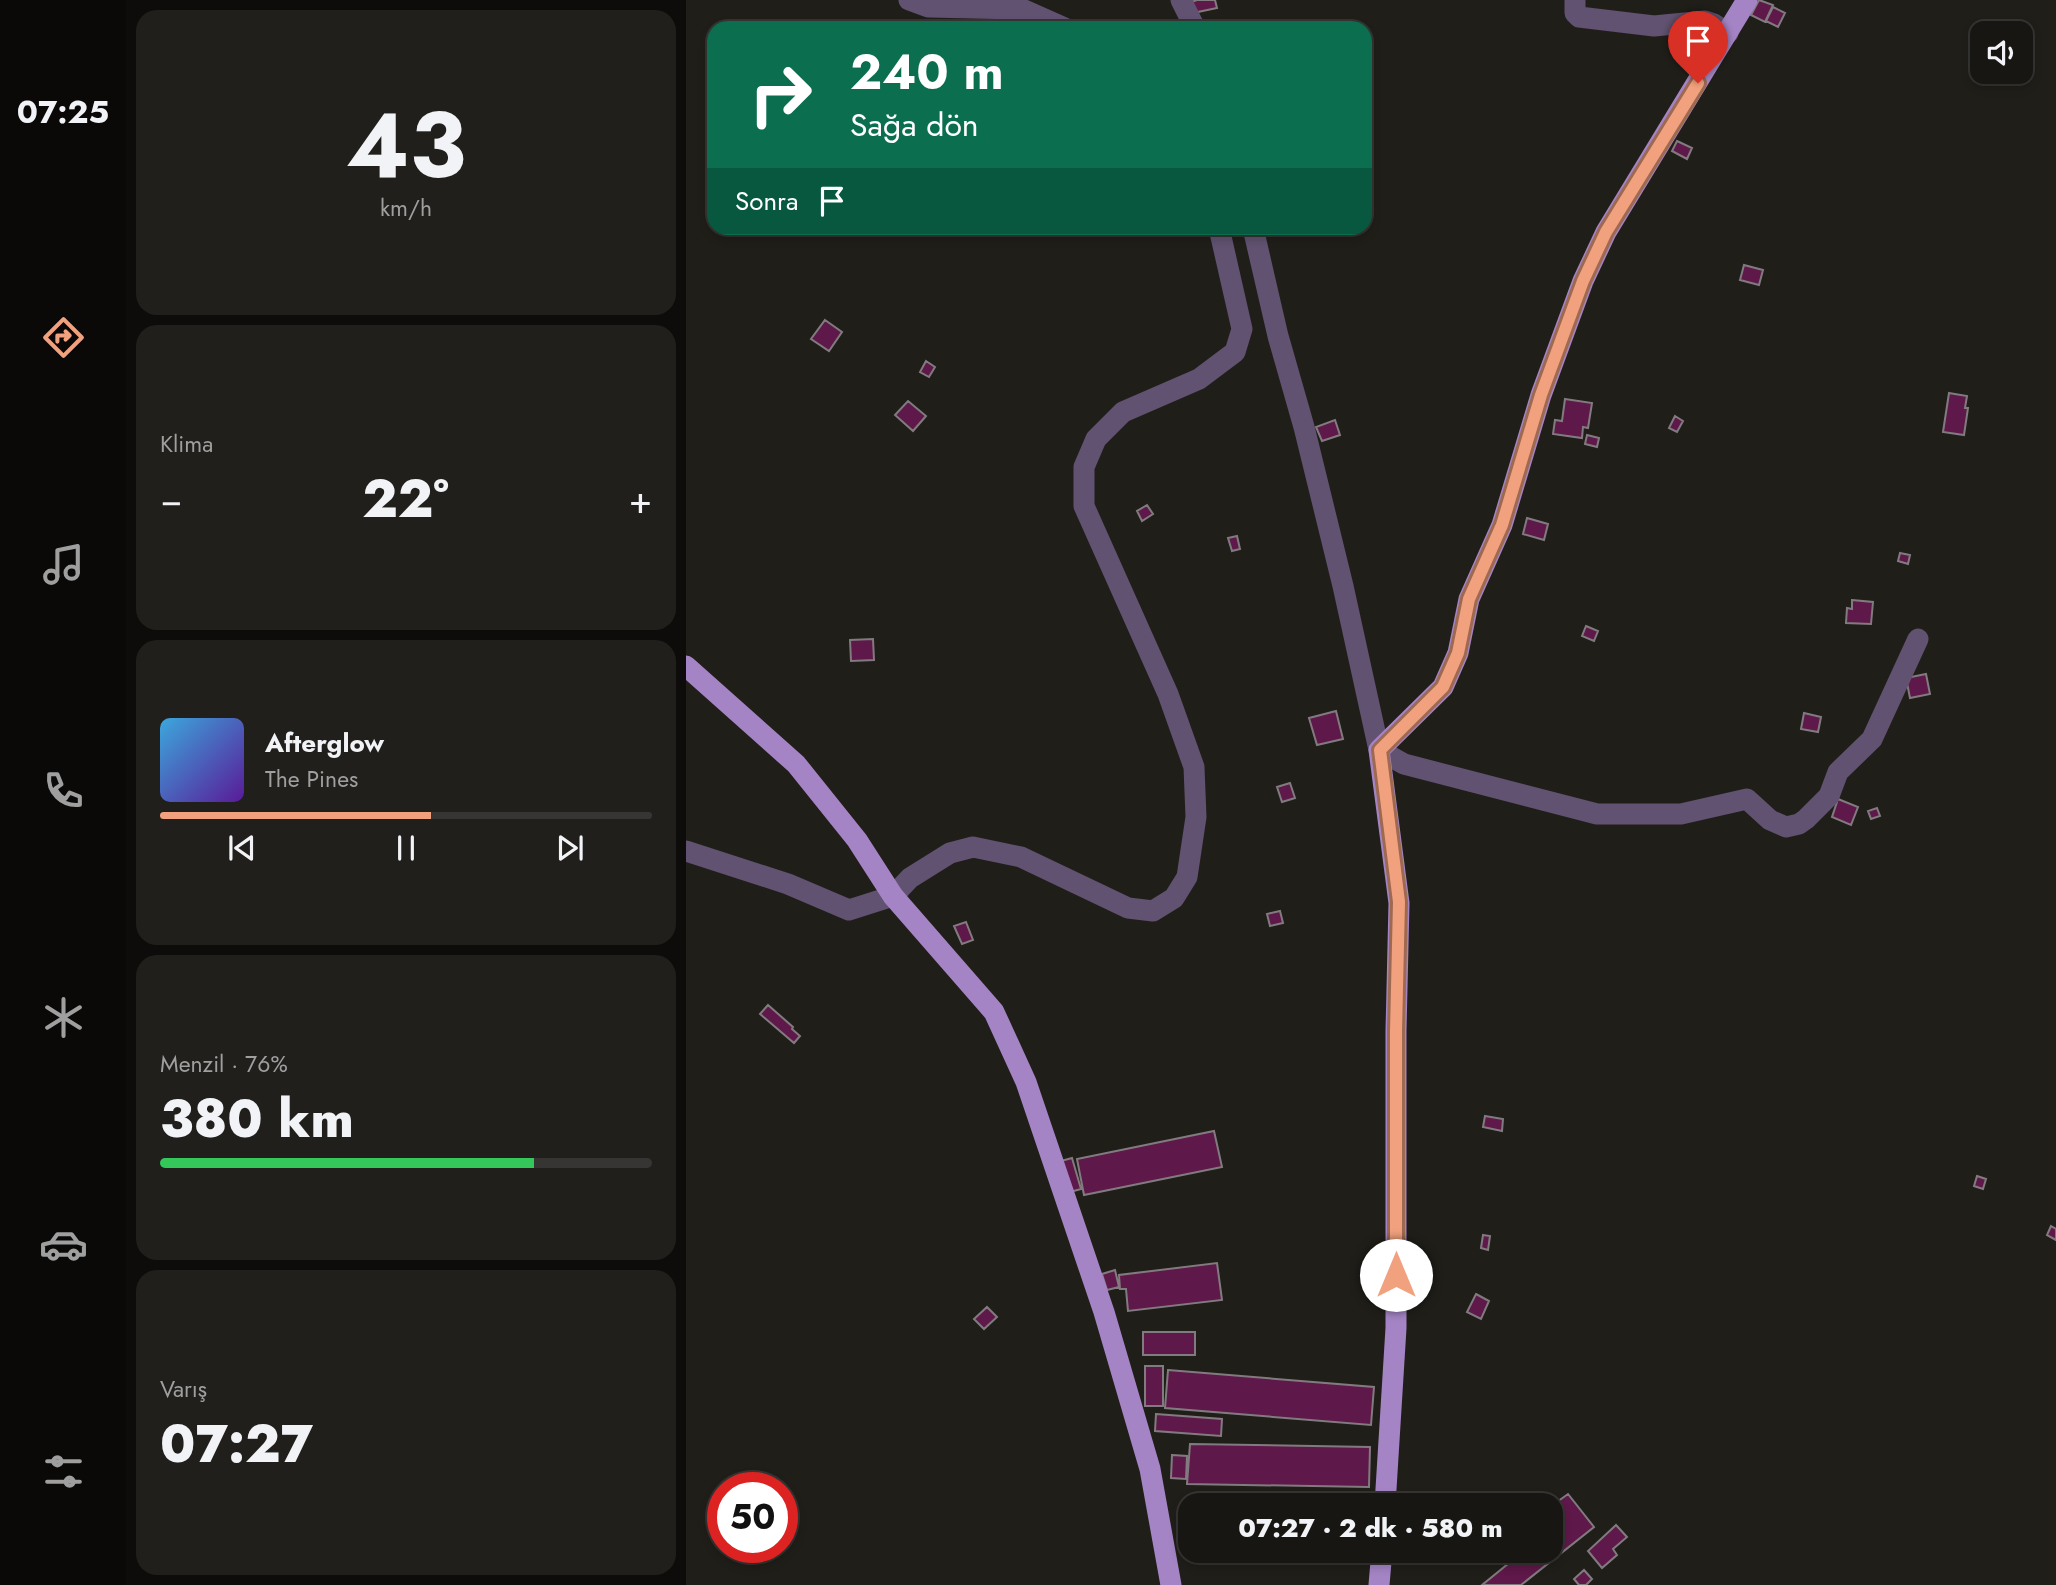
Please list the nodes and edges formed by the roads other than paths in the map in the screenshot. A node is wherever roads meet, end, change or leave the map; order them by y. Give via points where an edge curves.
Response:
1 (909, 0) edge
2 (1181, 0) edge
3 (1575, 0) edge
4 (1747, 0) edge
5 (1049, 21) edge
6 (1192, 21) edge
7 (1728, 33) junction
8 (1221, 235) edge
9 (1255, 235) edge
10 (1918, 639) dead end
11 (686, 666) edge
12 (1380, 750) junction
13 (686, 851) edge
14 (892, 896) junction
15 (1386, 1493) edge
16 (1381, 1563) edge
17 (1171, 1585) edge
18 (1379, 1585) edge

1 - 5 street via 928,7 1021,9
2 - 6 street
3 - 7 street via 1579,17 1654,26 1704,22
4 - 7 main road
7 - 12 main road via 1606,232 1583,281 1541,395 1502,525 1469,599 1458,653 1443,687
8 - 14 street via 1242,329 1235,352 1199,379 1123,412 1096,439 1084,467 1084,506 1168,694 1194,767 1196,817 1187,877 1174,898 1153,911 1128,908 1021,858 973,847 950,853 910,878
9 - 12 street
10 - 12 street via 1872,739 1838,772 1829,796 1799,824 1786,827 1770,820 1747,799 1681,814 1597,814 1404,764
11 - 14 main road via 796,764 857,840
12 - 15 main road via 1399,902 1396,1328
13 - 14 street via 788,884 849,910
14 - 17 main road via 994,1012 1027,1082 1104,1312 1150,1469
16 - 18 main road

